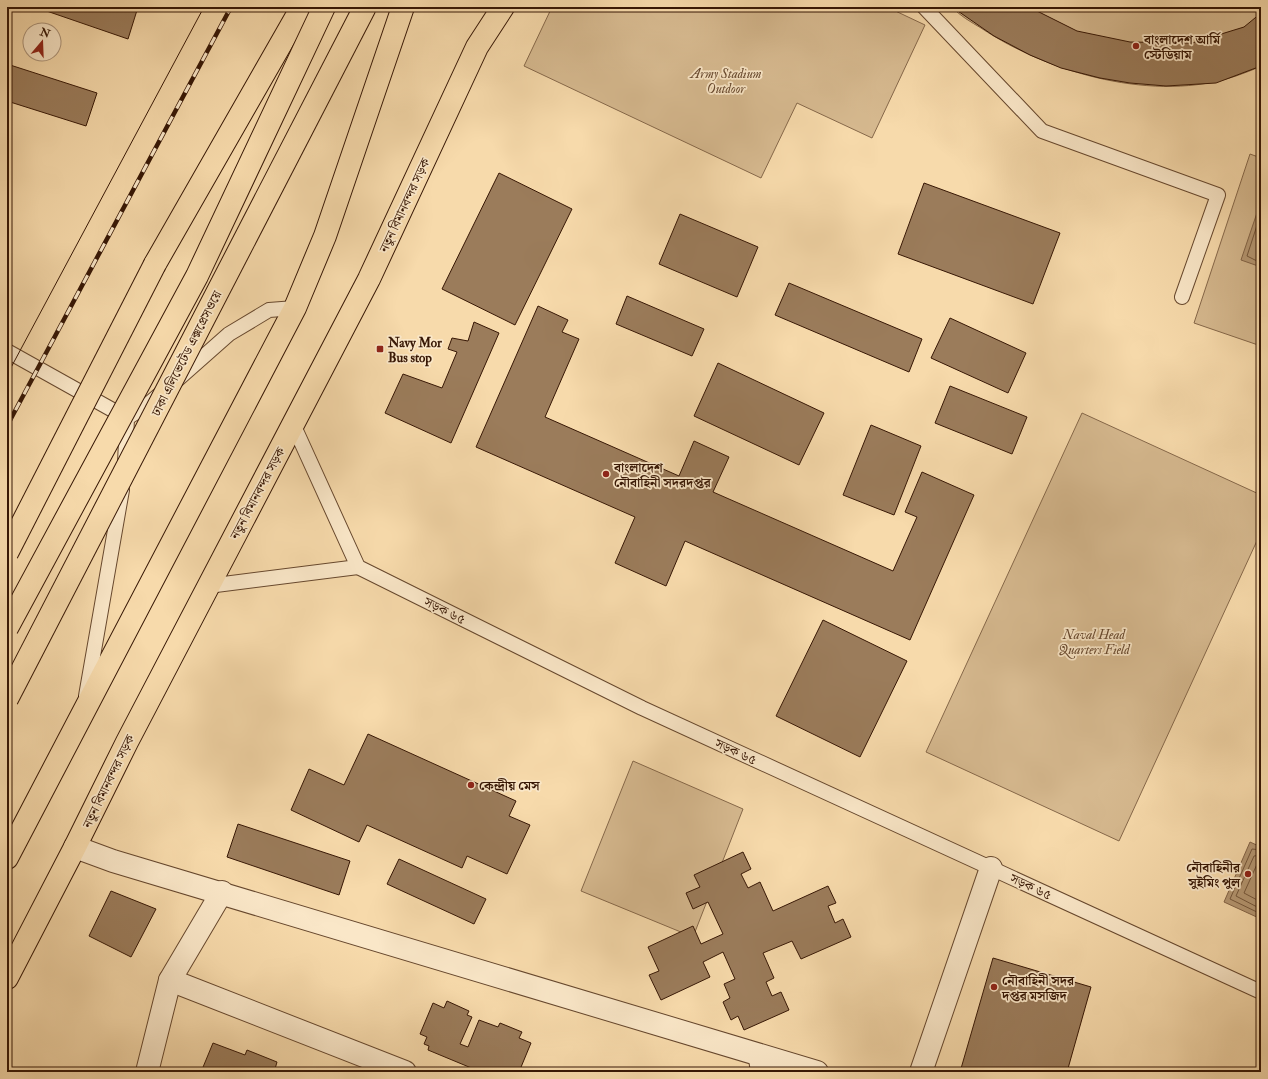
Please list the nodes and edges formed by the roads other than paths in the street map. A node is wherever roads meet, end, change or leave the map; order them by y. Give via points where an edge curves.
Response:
1 (302, 7) edge
2 (324, 7) edge
3 (364, 7) edge
4 (403, 7) edge
5 (493, 7) edge
6 (503, 7) edge
7 (924, 7) edge
8 (477, 47) junction
9 (1182, 297) dead end
10 (295, 308) junction
11 (7, 351) edge
12 (127, 418) junction
13 (293, 424) junction
14 (7, 553) edge
15 (358, 567) junction
16 (208, 586) junction
17 (7, 628) edge
18 (7, 699) edge
19 (83, 710) junction
20 (75, 847) junction
21 (7, 858) edge
22 (991, 868) junction
23 (222, 892) junction
24 (7, 978) edge
25 (170, 980) junction
26 (1261, 992) edge
27 (756, 1062) edge
28 (147, 1072) edge
29 (405, 1072) edge
30 (818, 1072) edge
31 (921, 1072) edge

1 - 14 highway, bridge via 158,258
2 - 17 highway, ঢাকা এলিভেটেড এক্সপ্রেসওয়ে, bridge via 197,276
3 - 18 highway, ঢাকা এলিভেটেড এক্সপ্রেসওয়ে, bridge
4 - 10 highway via 325,236
5 - 8 highway
6 - 8 highway, নতুন বিমানবন্দর সড়ক
7 - 9 lane via 1042,131 1218,195
8 - 13 highway, নতুন বিমানবন্দর সড়ক via 369,279
10 - 12 lane via 269,310 229,334 146,406
10 - 19 highway
11 - 12 lane
12 - 19 lane via 125,470
13 - 15 lane
13 - 16 highway, নতুন বিমানবন্দর সড়ক
15 - 16 lane
15 - 22 lane, সড়ক ৬৫ via 642,708
16 - 20 highway, নতুন বিমানবন্দর সড়ক
19 - 21 highway
20 - 23 street via 113,861
20 - 24 highway, নতুন বিমানবন্দর সড়ক
22 - 26 lane, সড়ক ৬৫
22 - 31 street
23 - 25 street
23 - 27 street
25 - 28 street
25 - 29 street
27 - 30 street

